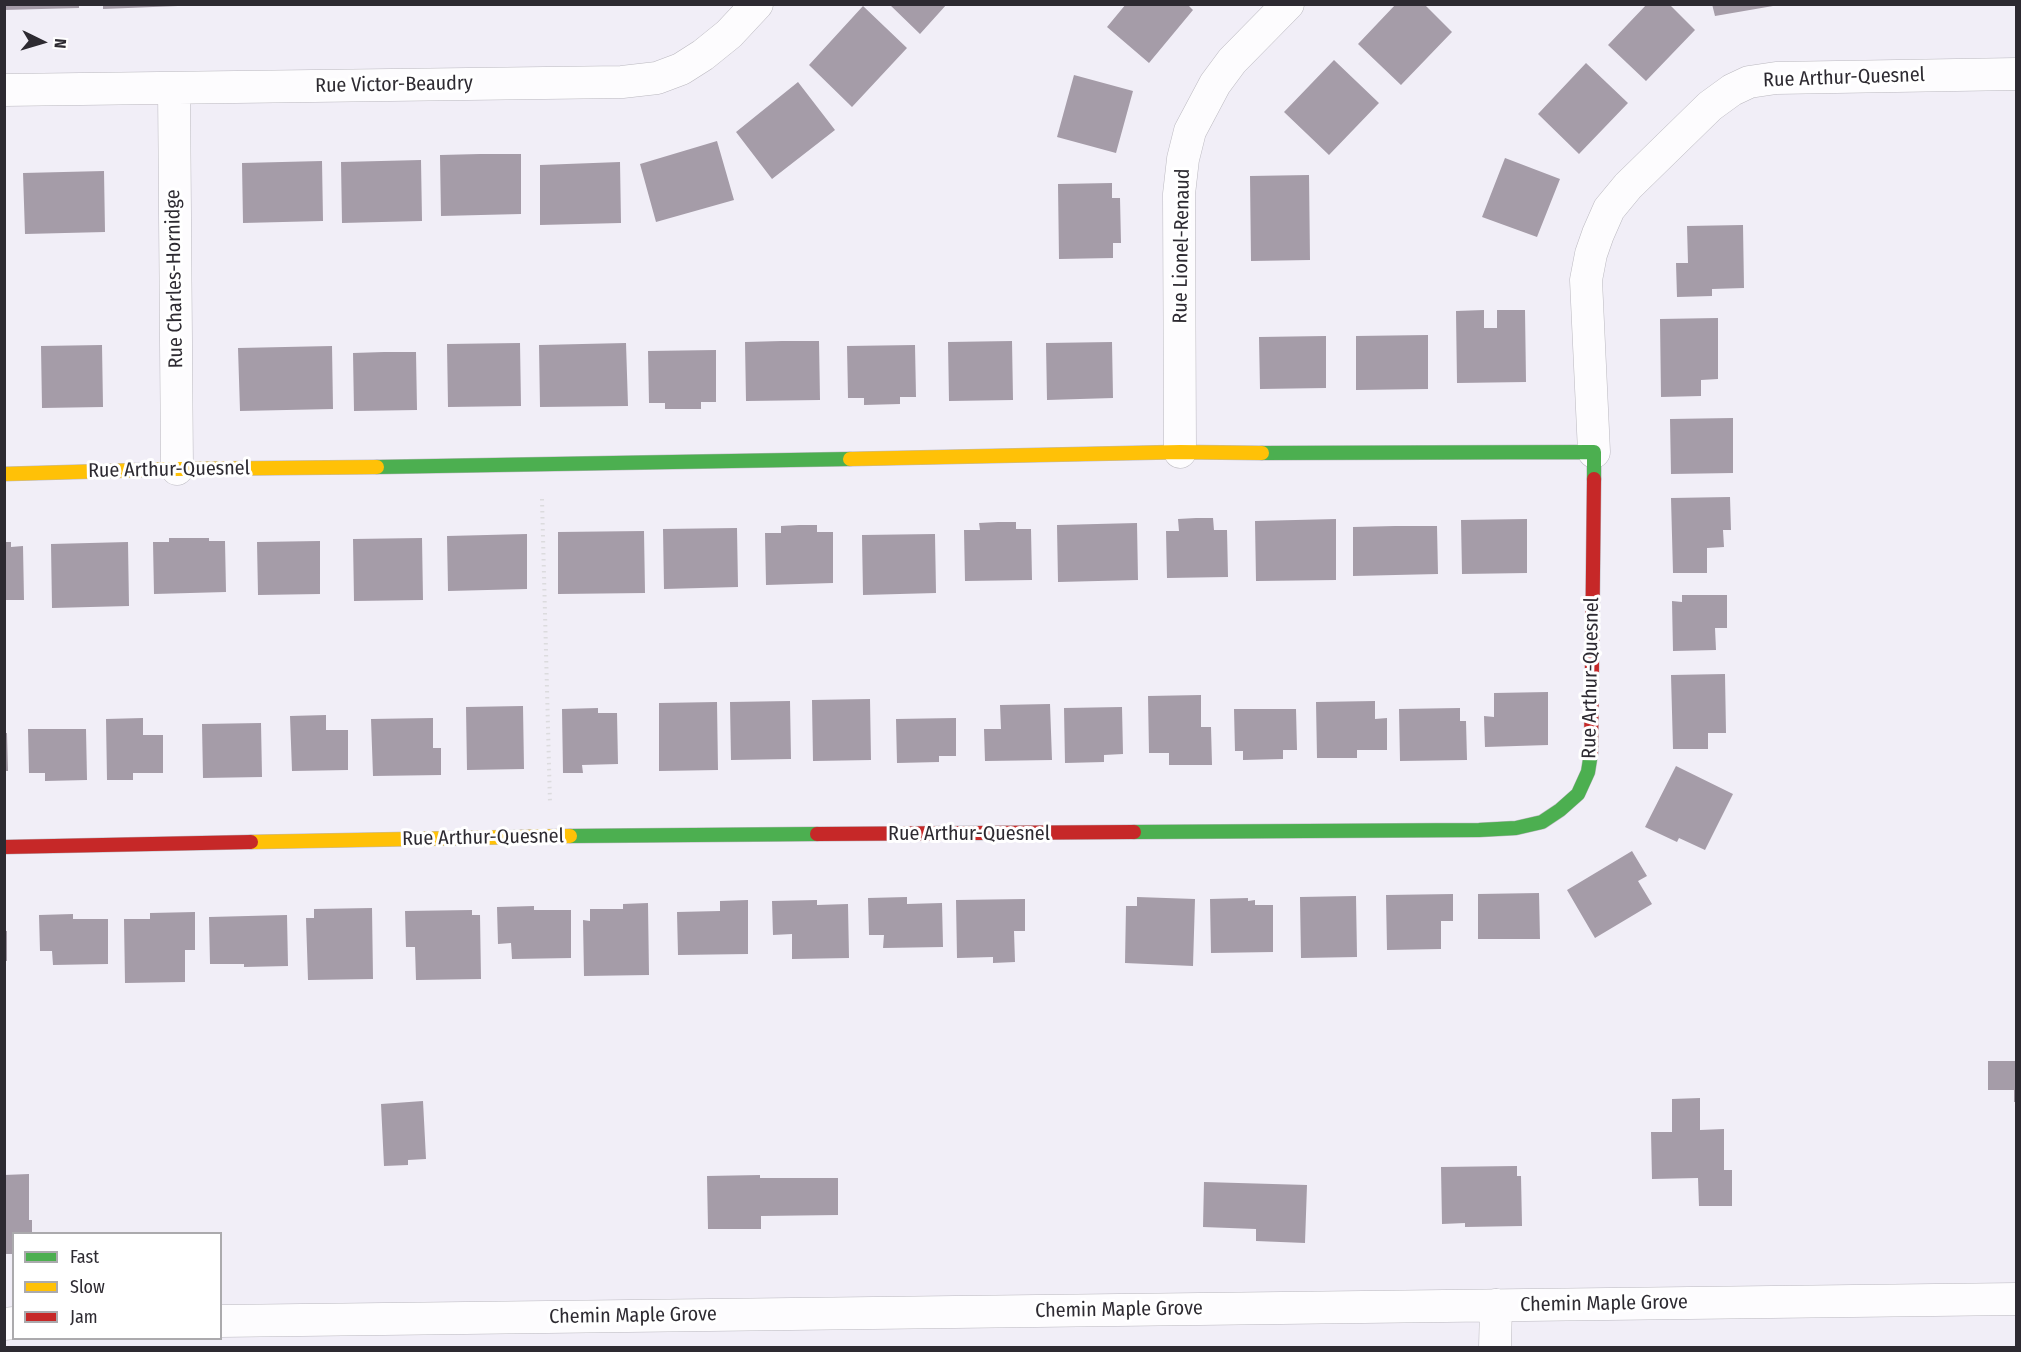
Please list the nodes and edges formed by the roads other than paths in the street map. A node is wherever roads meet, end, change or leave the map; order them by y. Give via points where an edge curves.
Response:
1 (757, 4) edge
2 (1288, 4) edge
3 (2016, 74) edge
4 (174, 88) junction
5 (4, 90) edge
6 (1180, 452) junction
7 (1594, 452) junction
8 (177, 469) junction
9 (4, 474) edge
10 (4, 847) edge
11 (2016, 1299) edge
12 (1496, 1305) junction
13 (222, 1321) edge
14 (1495, 1347) edge

1 - 4 street, Rue Victor-Beaudry via 703,55 657,78 622,82
2 - 6 street, Rue Lionel-Renaud via 1215,84 1190,131 1183,159 1179,194
3 - 7 street, Rue Arthur-Quesnel via 1776,78 1749,82 1710,106 1609,209 1591,254 1586,280
4 - 5 street, Rue Victor-Beaudry
4 - 8 street, Rue Charles-Hornidge
6 - 7 street, Rue Arthur-Quesnel
6 - 8 street, Rue Arthur-Quesnel via 541,466
7 - 10 street, Rue Arthur-Quesnel via 1592,748 1588,772 1578,794 1542,822 1479,830 550,837
8 - 9 street, Rue Arthur-Quesnel
11 - 12 street, Chemin Maple Grove
12 - 13 street, Chemin Maple Grove
12 - 14 street

